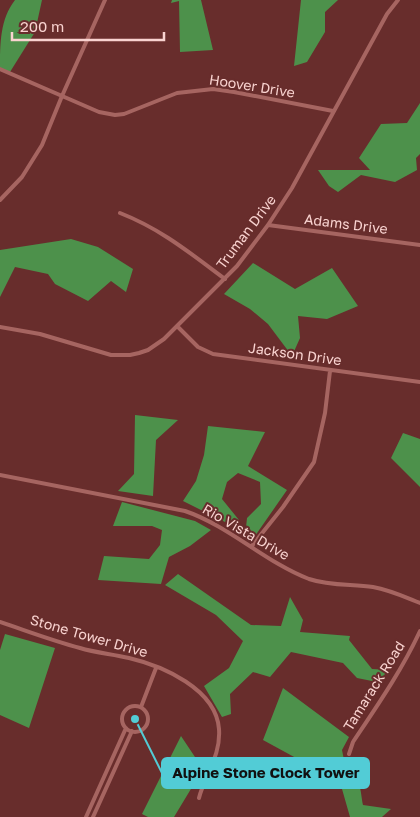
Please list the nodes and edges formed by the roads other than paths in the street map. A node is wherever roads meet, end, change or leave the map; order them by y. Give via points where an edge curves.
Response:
1 (105, 0) edge
2 (398, 0) edge
3 (0, 69) edge
4 (62, 96) junction
5 (333, 111) junction
6 (0, 200) edge
7 (120, 213) dead end
8 (268, 225) junction
9 (420, 245) edge
10 (225, 279) junction
11 (178, 326) junction
12 (0, 327) edge
13 (330, 371) junction
14 (420, 382) edge
15 (0, 475) edge
16 (251, 547) junction
17 (420, 604) edge
18 (0, 622) edge
19 (420, 631) edge
20 (156, 668) junction
21 (140, 707) junction
22 (126, 728) junction
23 (132, 731) junction
24 (349, 754) dead end
25 (199, 798) dead end
26 (86, 817) edge
27 (93, 817) edge

1 - 4 street
2 - 5 street, Truman Drive
3 - 4 street, Hoover Drive
4 - 5 street, Hoover Drive via 99,112 115,114 133,111 177,93 201,89 231,91
4 - 6 street via 37,156 22,178
5 - 8 street, Truman Drive via 292,188
7 - 10 street via 165,235
8 - 9 street, Adams Drive
8 - 10 street, Truman Drive
10 - 11 street, Truman Drive
11 - 12 street, Truman Drive via 148,350 120,356 101,354 40,334
11 - 13 street, Jackson Drive via 198,347 213,354
13 - 14 street, Jackson Drive
13 - 16 street via 314,462
15 - 16 street, Rio Vista Drive via 185,511
16 - 17 street, Rio Vista Drive via 311,580 378,588
18 - 20 street, Stone Tower Drive via 67,645 129,658
19 - 24 street, Tamarack Road via 411,652 353,742
20 - 21 street
20 - 25 street, Stone Tower Drive via 196,688 209,702 217,720 220,736 217,755
21 - 22 street via 126,710 122,721
21 - 23 street via 148,717 146,725
22 - 23 street
22 - 26 street
23 - 27 street

